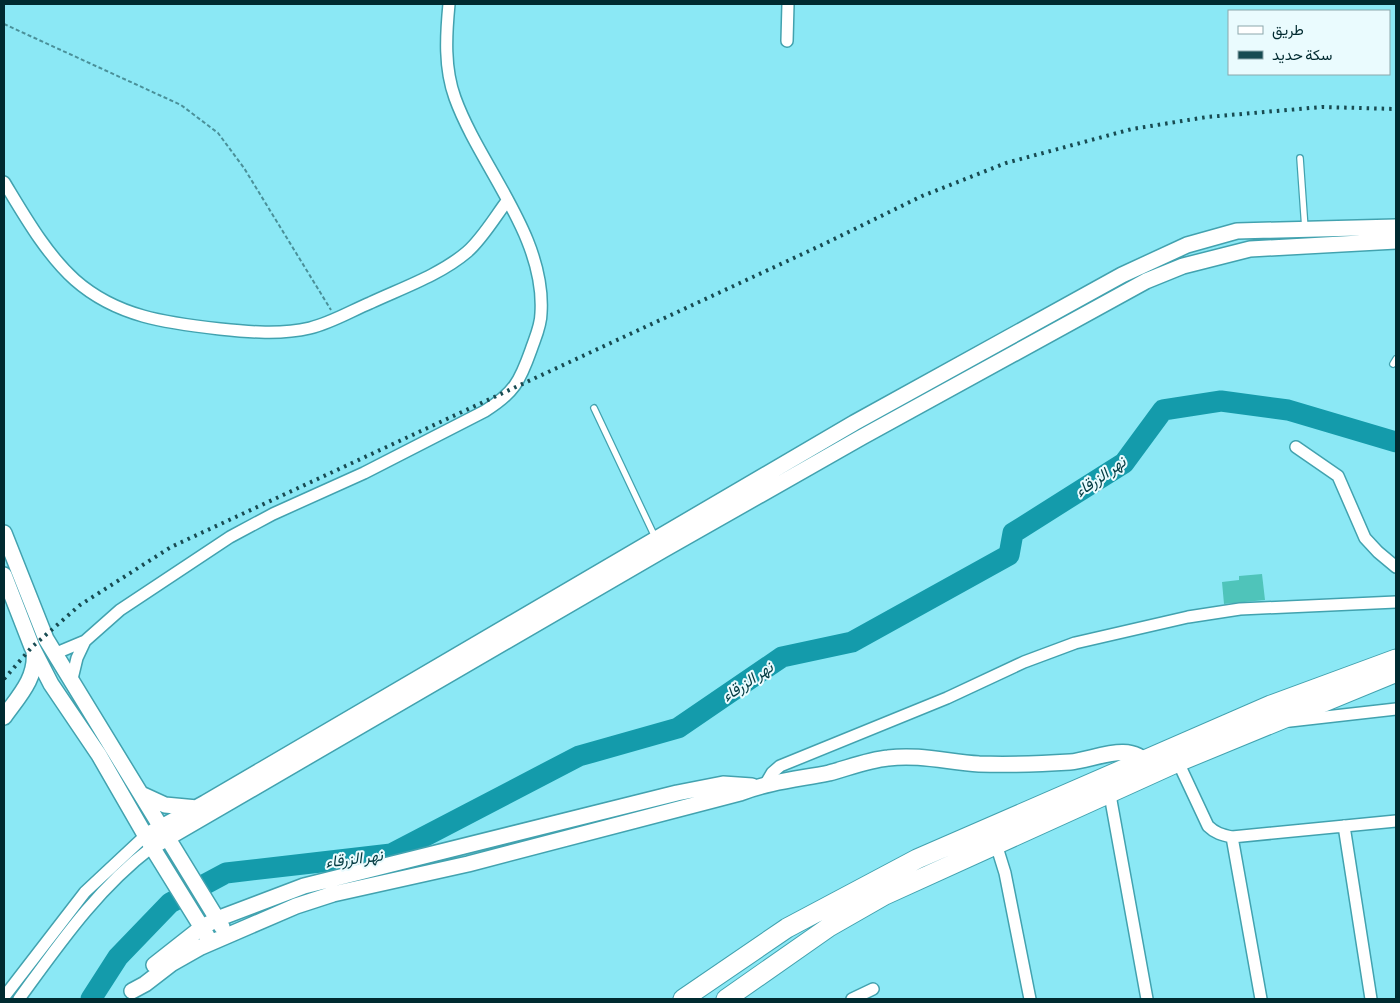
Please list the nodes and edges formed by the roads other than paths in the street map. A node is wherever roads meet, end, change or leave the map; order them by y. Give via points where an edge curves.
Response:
1 (449, 4) edge
2 (788, 4) edge
3 (786, 42) dead end
4 (1300, 158) dead end
5 (4, 182) edge
6 (507, 201) junction
7 (1396, 227) edge
8 (1305, 228) junction
9 (1396, 241) edge
10 (1307, 244) junction
11 (594, 408) dead end
12 (854, 423) junction
13 (862, 436) junction
14 (1296, 447) dead end
15 (4, 533) edge
16 (659, 544) junction
17 (1396, 567) edge
18 (4, 575) edge
19 (1396, 602) edge
20 (46, 640) junction
21 (85, 641) junction
22 (33, 650) junction
23 (54, 654) junction
24 (1396, 659) edge
25 (1396, 672) edge
26 (71, 683) junction
27 (50, 684) junction
28 (26, 686) junction
29 (1396, 709) edge
30 (1275, 713) junction
31 (4, 717) edge
32 (1076, 762) junction
33 (1178, 762) junction
34 (1148, 768) junction
35 (760, 786) junction
36 (1086, 786) junction
37 (141, 794) junction
38 (1110, 795) junction
39 (198, 814) junction
40 (1396, 821) edge
41 (1344, 826) junction
42 (164, 832) junction
43 (1232, 837) junction
44 (148, 842) junction
45 (996, 844) junction
46 (181, 862) junction
47 (217, 919) junction
48 (201, 928) junction
49 (227, 935) junction
50 (210, 942) junction
51 (873, 989) dead end
52 (128, 995) edge
53 (4, 997) edge
54 (19, 999) edge
55 (684, 999) edge
56 (726, 999) edge
57 (852, 999) edge
58 (1030, 999) edge
59 (1147, 999) edge
60 (1260, 999) edge
61 (1371, 999) edge

1 - 6 street via 446,46 454,96 466,126
2 - 3 street
4 - 8 lane
5 - 6 street via 46,246 75,280 104,300 134,314 165,323 246,332 310,328 420,280 467,251
6 - 21 street via 529,244 542,296 537,334 517,385 504,399 364,473 230,537 127,606
7 - 8 street
8 - 10 street
8 - 12 street via 1237,231 1187,245 1122,275
9 - 10 street
10 - 13 street via 1229,254 1183,266 1146,281
11 - 16 lane
12 - 13 street
12 - 16 street
13 - 16 street
14 - 17 street via 1338,476 1365,538
15 - 20 street
16 - 39 street
18 - 22 street
19 - 35 street via 1188,616 1075,643 780,766
20 - 22 street
20 - 23 street
21 - 23 street
21 - 26 street
22 - 27 street
22 - 28 street via 32,673
23 - 26 street
24 - 30 main road
25 - 30 main road
26 - 37 street
27 - 28 street via 35,682
27 - 44 street via 99,755
28 - 31 street
29 - 30 street via 1306,720
30 - 33 main road
30 - 34 main road
32 - 34 street via 1129,753
32 - 35 street via 1012,765 906,756
32 - 36 street via 1089,774
33 - 34 main road
33 - 43 street via 1208,826 1214,832
34 - 36 main road
34 - 38 main road
35 - 47 street via 723,784 694,790 335,877 296,888
35 - 49 street via 468,864 333,894
36 - 55 main road via 873,880 787,928
37 - 39 street
37 - 42 street
38 - 45 main road
38 - 59 street
39 - 42 street
39 - 46 street via 186,837
40 - 41 street
41 - 43 street
41 - 61 street
42 - 44 street
42 - 46 street
43 - 60 street
44 - 48 street
44 - 53 street via 85,892
44 - 54 street via 95,897
45 - 56 main road via 886,895 829,927
45 - 58 street via 1005,873
46 - 47 street
47 - 48 street
47 - 49 street
48 - 50 street
48 - 52 street via 144,974
49 - 50 street
50 - 52 street via 171,964
51 - 57 street

